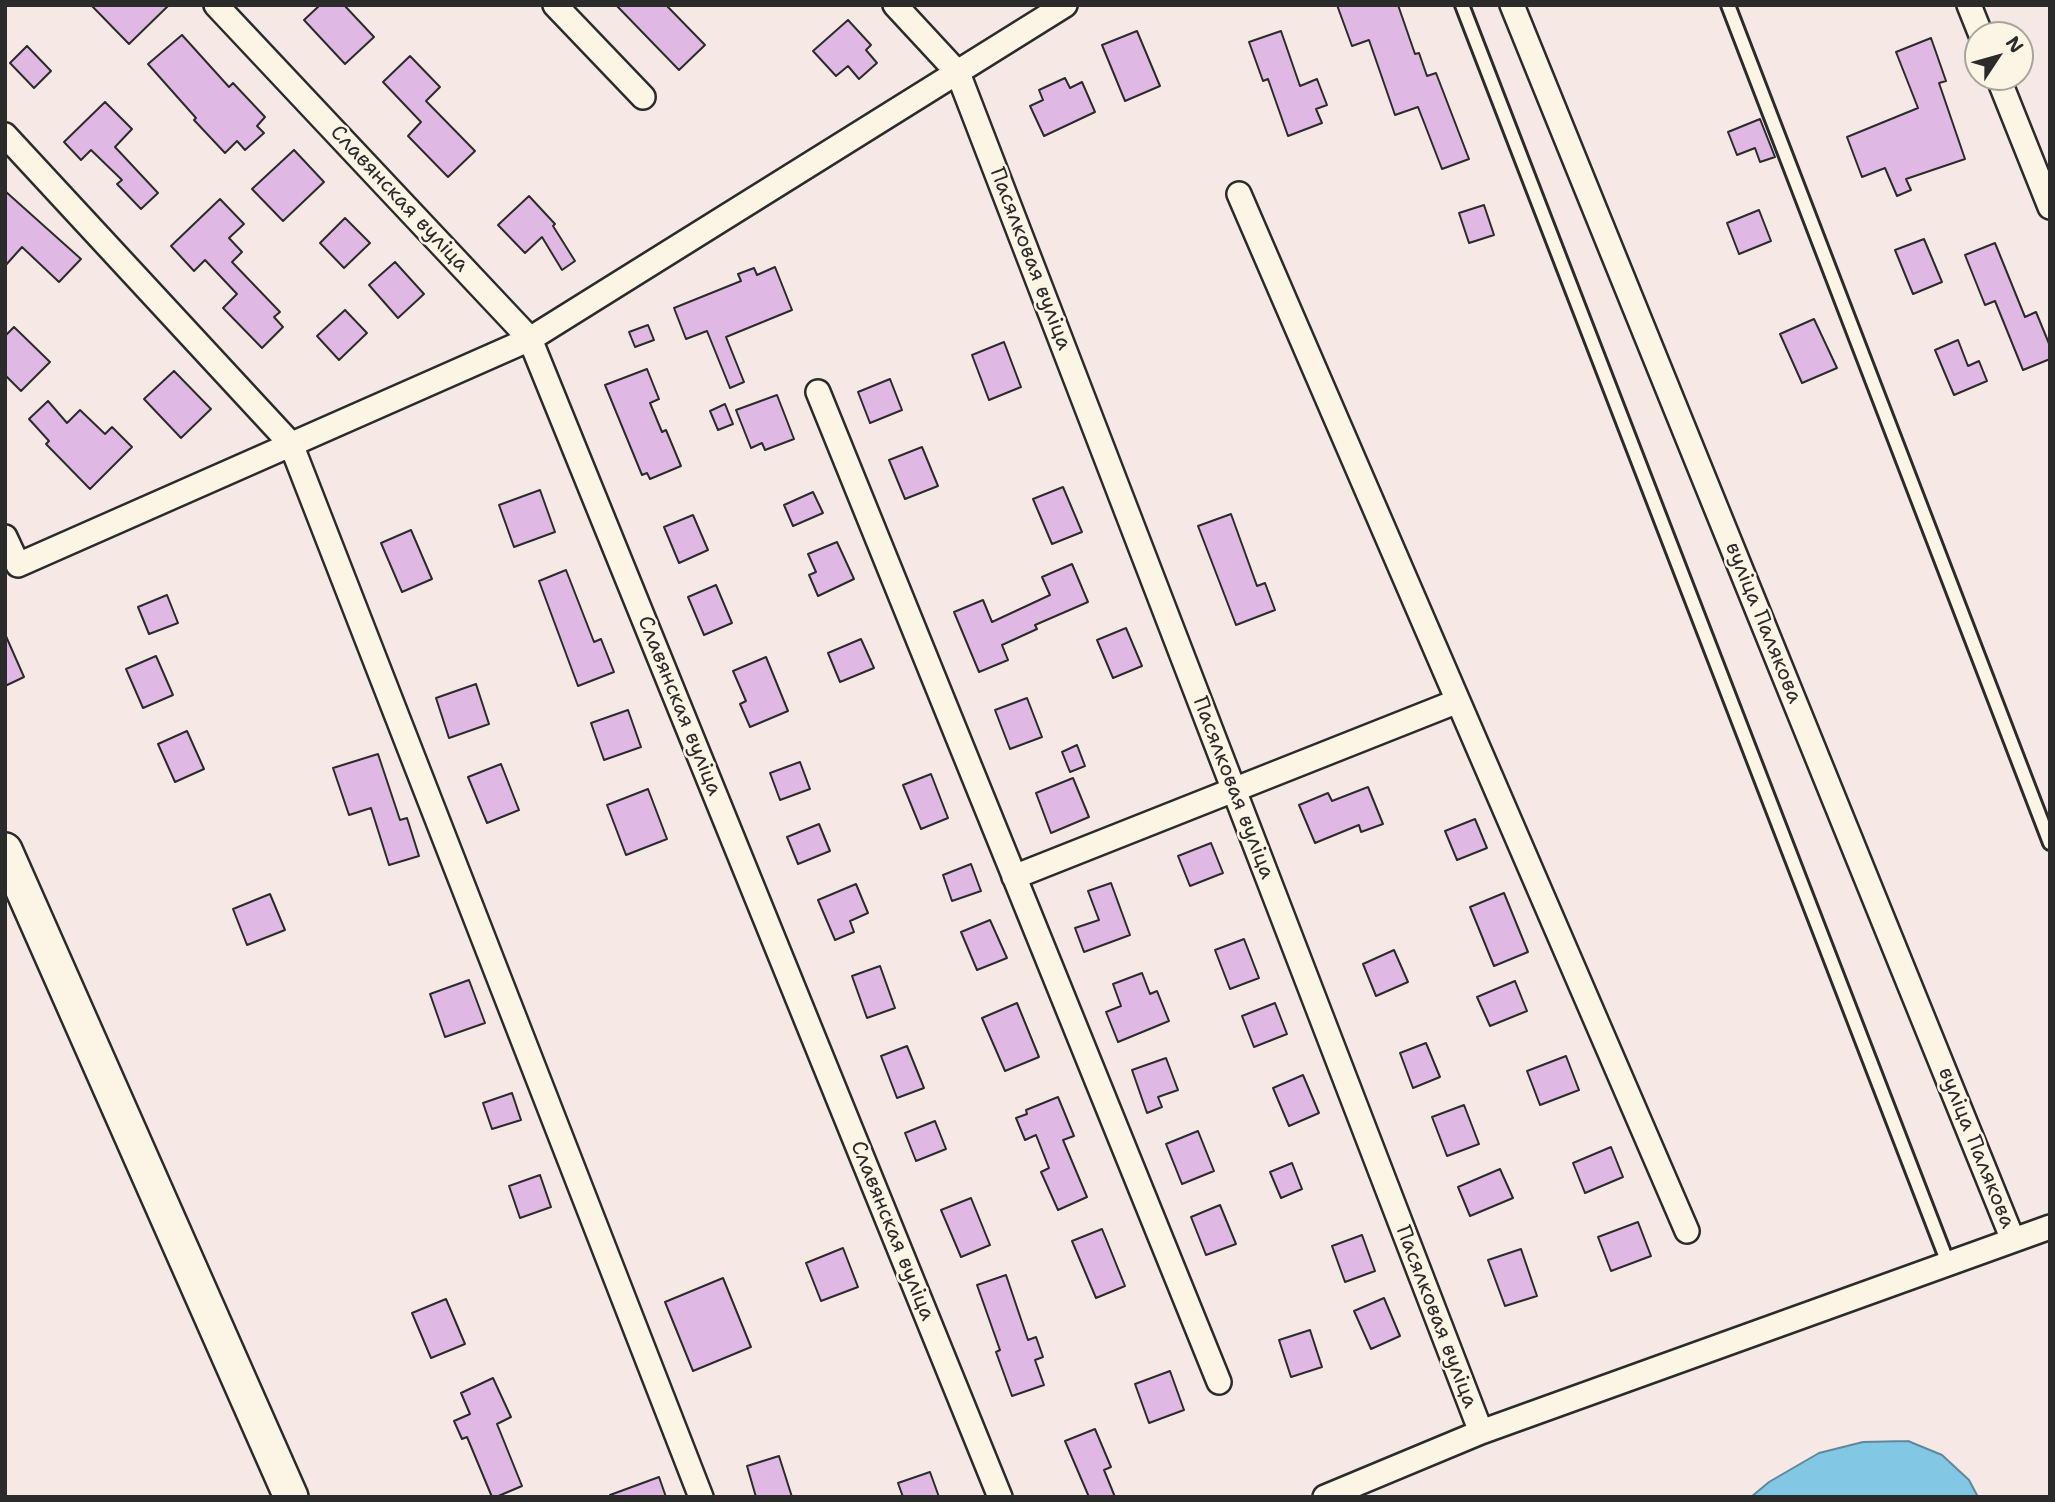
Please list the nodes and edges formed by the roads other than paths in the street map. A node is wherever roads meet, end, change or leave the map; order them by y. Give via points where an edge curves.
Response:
1 (216, 5) edge
2 (555, 5) edge
3 (895, 5) edge
4 (1065, 5) edge
5 (1462, 5) edge
6 (1513, 5) edge
7 (1728, 5) edge
8 (958, 73) junction
9 (2004, 91) edge
10 (643, 97) dead end
11 (5, 135) edge
12 (1239, 194) dead end
13 (2050, 207) edge
14 (530, 339) junction
15 (818, 392) dead end
16 (291, 444) junction
17 (5, 537) edge
18 (1458, 701) junction
19 (1233, 789) junction
20 (2050, 843) edge
21 (5, 850) edge
22 (1014, 877) junction
23 (2050, 1227) edge
24 (1687, 1231) dead end
25 (2013, 1240) junction
26 (1948, 1263) junction
27 (1219, 1382) dead end
28 (1480, 1432) junction
29 (291, 1497) edge
30 (701, 1497) edge
31 (1000, 1497) edge
32 (1325, 1497) edge

1 - 14 street, Славянская вуліца
2 - 10 street
3 - 8 street, Пасялковая вуліца
4 - 8 street
5 - 26 lane
6 - 25 street, вуліца Палякова
7 - 20 lane
8 - 14 street
8 - 19 street, Пасялковая вуліца
9 - 13 street
11 - 16 street
12 - 18 street
14 - 16 street
14 - 31 street, Славянская вуліца
15 - 22 street
16 - 17 street via 18,565
16 - 30 street
18 - 19 street
18 - 24 street
19 - 22 street
19 - 28 street, Пасялковая вуліца
21 - 29 street
22 - 27 street
23 - 25 street
25 - 26 street
26 - 28 street
28 - 32 street, Пасялковая вуліца

